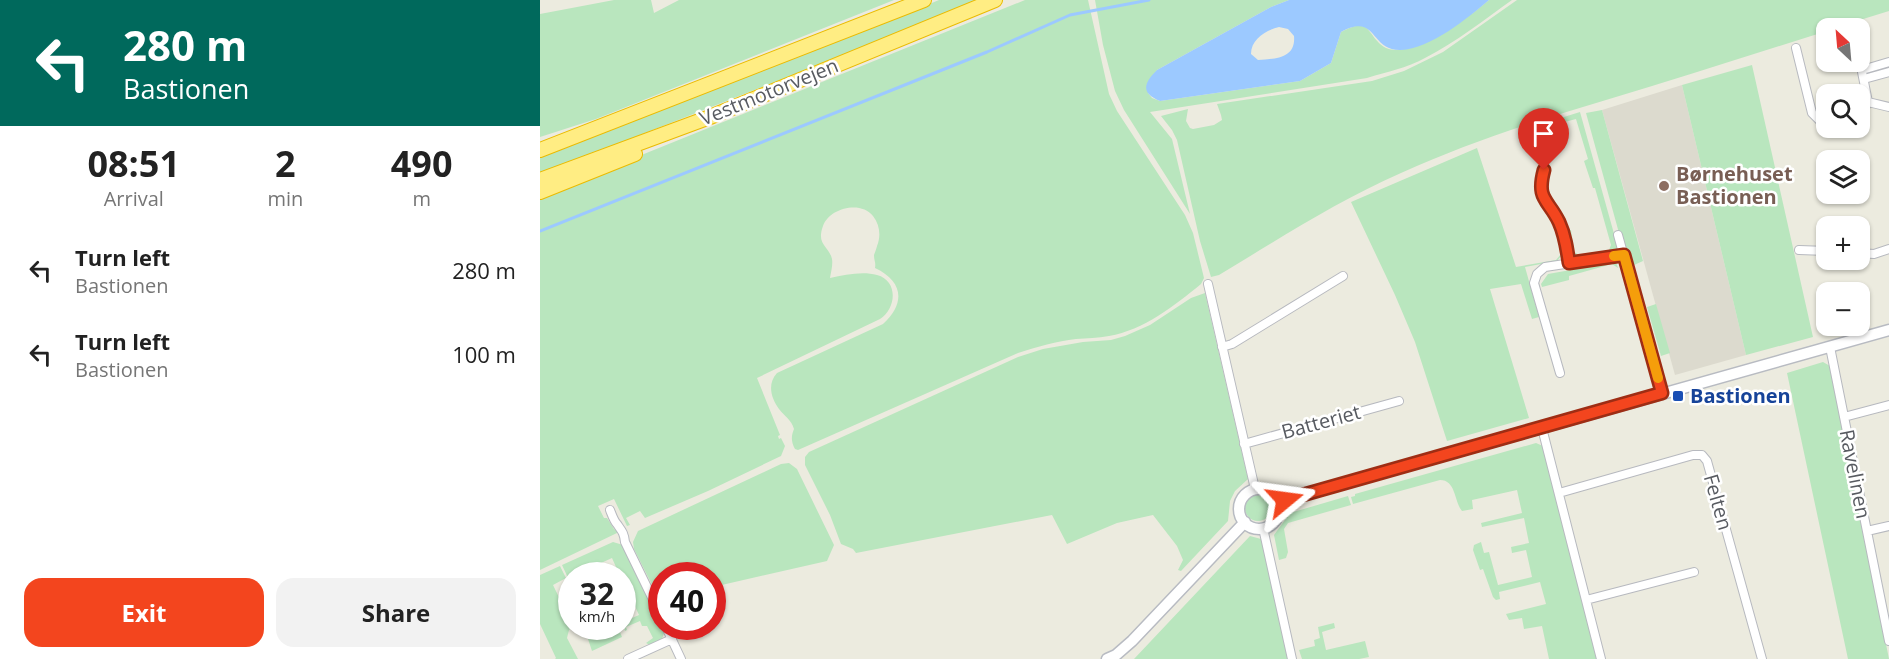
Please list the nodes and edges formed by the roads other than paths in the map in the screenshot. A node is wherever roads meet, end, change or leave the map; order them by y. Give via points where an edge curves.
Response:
1 (924, 0) edge
2 (995, 0) edge
3 (1796, 48) dead end
4 (1889, 62) edge
5 (1870, 65) edge
6 (1862, 72) edge
7 (1889, 72) edge
8 (1864, 79) junction
9 (1865, 84) edge
10 (1870, 102) edge
11 (1889, 107) edge
12 (710, 117) junction
13 (1816, 117) edge
14 (540, 148) edge
15 (1544, 170) dead end
16 (540, 180) edge
17 (540, 192) edge
18 (1618, 235) dead end
19 (1889, 249) edge
20 (1799, 250) dead end
21 (1816, 251) edge
22 (1870, 254) edge
23 (1624, 255) junction
24 (1569, 263) junction
25 (1343, 276) dead end
26 (1208, 284) dead end
27 (1889, 330) edge
28 (1222, 347) junction
29 (1830, 347) junction
30 (1560, 373) dead end
31 (1662, 393) junction
32 (1399, 401) dead end
33 (1889, 405) edge
34 (1844, 417) junction
35 (1542, 428) junction
36 (1244, 444) junction
37 (1255, 489) junction
38 (1559, 493) junction
39 (1278, 502) junction
40 (609, 510) dead end
41 (1245, 522) junction
42 (1889, 526) edge
43 (1263, 528) junction
44 (1867, 531) junction
45 (1694, 572) dead end
46 (648, 589) edge
47 (1586, 600) junction
48 (1888, 631) edge
49 (670, 640) edge
50 (672, 640) edge
51 (1889, 641) edge
52 (1114, 658) edge
53 (628, 659) edge
54 (681, 659) edge
55 (1293, 659) edge
56 (1601, 659) edge
57 (1762, 659) edge

1 - 14 highway, Vestmotorvejen
2 - 12 highway, Vestmotorvejen
3 - 13 street
4 - 5 street
6 - 8 street
7 - 8 street
8 - 9 street
10 - 11 street
12 - 16 highway, Vestmotorvejen
12 - 17 highway via 677,137
15 - 24 street via 1542,194 1565,237
18 - 23 street
19 - 22 street
20 - 21 street
23 - 24 street
23 - 31 street
24 - 30 street via 1545,267 1534,283
25 - 28 street
26 - 28 street
27 - 29 street
28 - 36 street
29 - 31 street
29 - 34 street, Ravelinen
31 - 35 street
32 - 36 street, Batteriet
33 - 34 street, Ravelinen
34 - 44 street, Ravelinen
35 - 38 street
35 - 39 street
36 - 37 street
37 - 39 street via 1266,490
37 - 41 street via 1244,495 1239,506
38 - 47 street
38 - 57 street, Felten via 1702,455 1707,461
39 - 43 street via 1275,521
40 - 46 street via 625,534 625,542
41 - 43 street
41 - 52 street
42 - 44 street, Ravelinen
43 - 55 street
44 - 48 street, Ravelinen
45 - 47 street
47 - 56 street
48 - 51 street, Ravelinen
49 - 53 street
50 - 54 street

